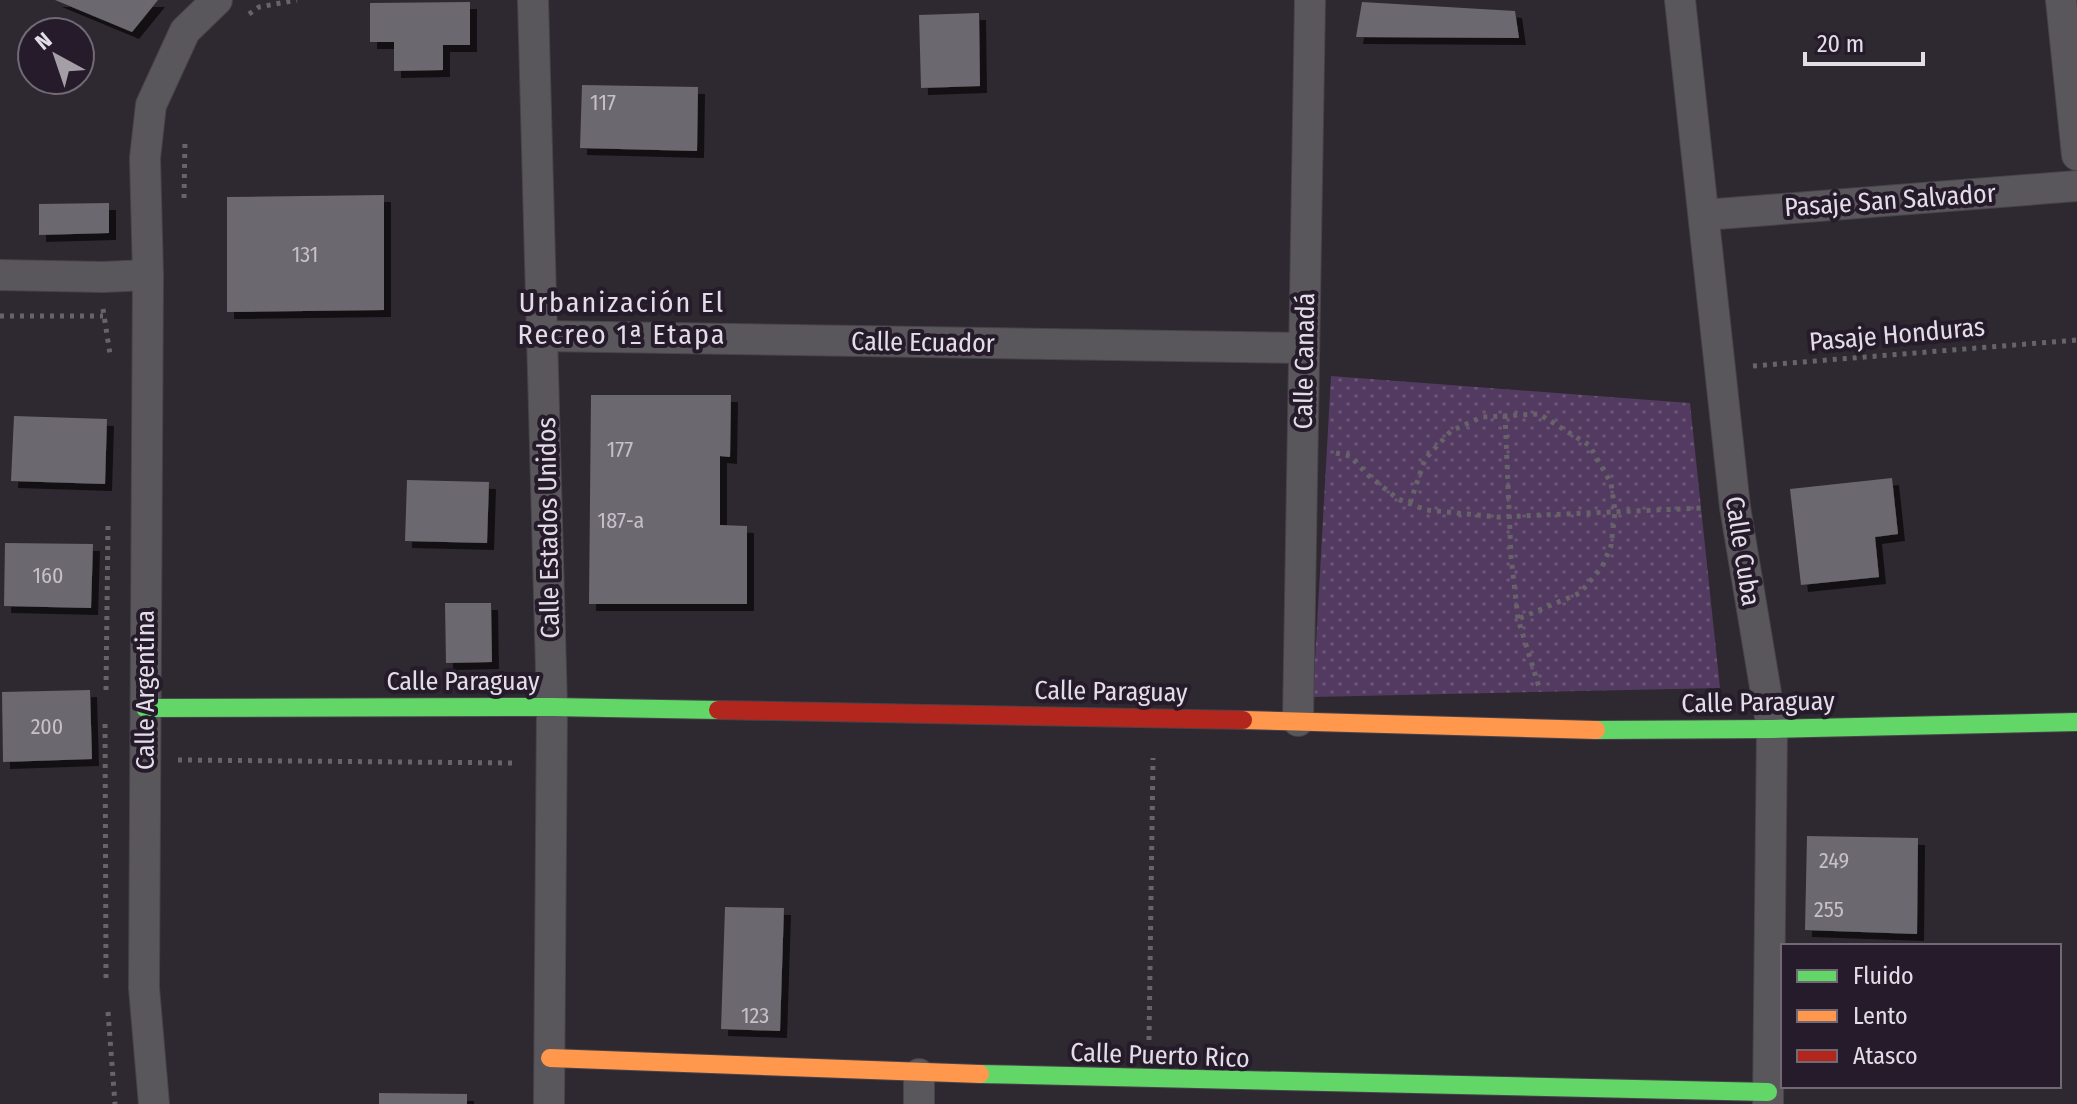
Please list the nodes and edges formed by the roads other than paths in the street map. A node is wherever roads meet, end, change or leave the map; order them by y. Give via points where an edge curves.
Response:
1 (217, 0) edge
2 (533, 0) edge
3 (1310, 0) edge
4 (1680, 0) edge
5 (2061, 0) edge
6 (2077, 155) edge
7 (2077, 186) edge
8 (1704, 215) junction
9 (0, 275) edge
10 (148, 275) junction
11 (543, 336) junction
12 (1304, 348) junction
13 (552, 707) junction
14 (145, 708) junction
15 (1298, 721) junction
16 (2077, 722) edge
17 (1772, 729) junction
18 (550, 1058) junction
19 (919, 1089) edge
20 (1352, 1095) edge
21 (1768, 1098) edge
22 (154, 1104) edge
23 (549, 1104) edge

1 - 10 street, Calle Argentina via 185,31 151,105 145,158
2 - 11 street, Calle Estados Unidos
3 - 12 street, Calle Canadá
4 - 8 street, Calle Cuba
5 - 6 street
7 - 8 street, Pasaje San Salvador
8 - 17 street, Calle Cuba via 1735,507
9 - 10 street
10 - 14 street, Calle Argentina
11 - 12 street, Calle Ecuador
11 - 13 street, Calle Estados Unidos
12 - 15 street, Calle Canadá
13 - 14 street, Calle Paraguay
13 - 15 street, Calle Paraguay
13 - 18 street, Calle Estados Unidos
14 - 22 street, Calle Argentina via 144,988
15 - 17 street, Calle Paraguay via 1553,730
16 - 17 street, Calle Paraguay
17 - 21 street, Calle Cuba
18 - 19 street, Calle Puerto Rico
18 - 23 street, Calle Estados Unidos
19 - 20 street, Calle Puerto Rico via 1149,1081
20 - 21 street, Calle Puerto Rico

